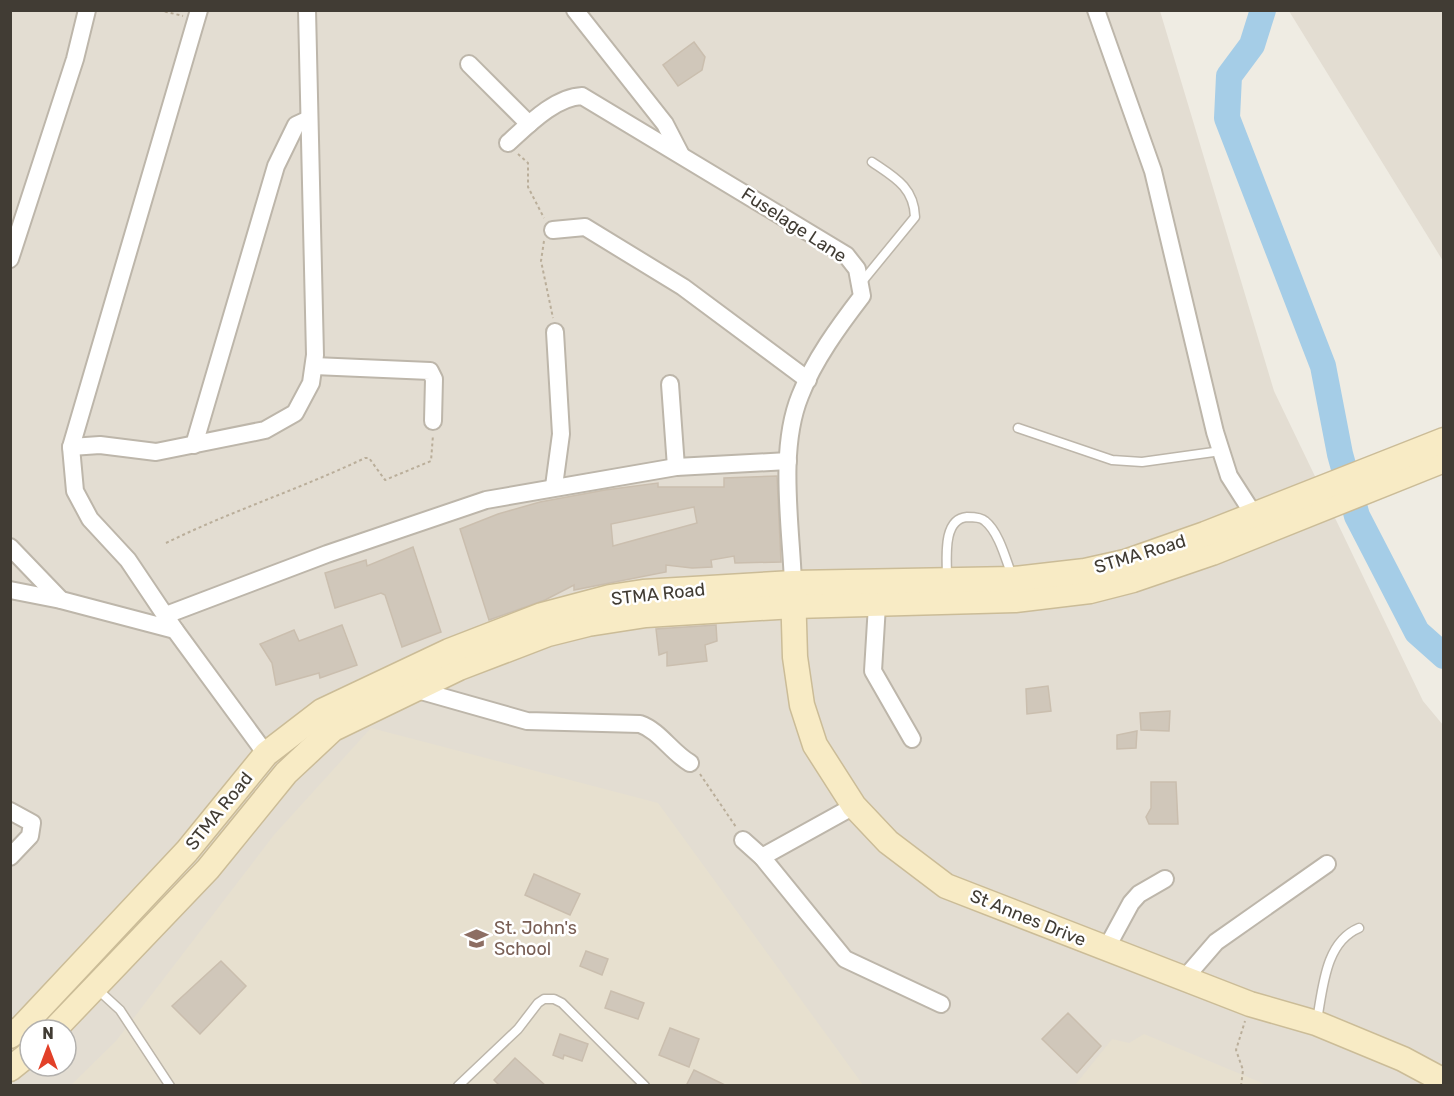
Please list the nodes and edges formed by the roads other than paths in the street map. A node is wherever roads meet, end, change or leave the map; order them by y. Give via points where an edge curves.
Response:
1 (87, 10) edge
2 (307, 10) edge
3 (575, 10) edge
4 (1096, 10) edge
5 (198, 15) edge
6 (469, 64) dead end
7 (309, 118) junction
8 (529, 124) junction
9 (508, 143) road end
10 (681, 154) junction
11 (872, 162) dead end
12 (553, 230) road end
13 (10, 259) edge
14 (861, 282) junction
15 (555, 332) road end
16 (314, 366) junction
17 (808, 380) junction
18 (670, 384) dead end
19 (433, 421) road end
20 (1018, 428) dead end
21 (1443, 440) edge
22 (194, 445) junction
23 (71, 447) junction
24 (1221, 451) junction
25 (1443, 460) edge
26 (788, 461) junction
27 (676, 467) junction
28 (1363, 481) junction
29 (554, 486) junction
30 (1334, 495) junction
31 (1254, 515) junction
32 (10, 547) edge
33 (1014, 579) junction
34 (947, 580) junction
35 (10, 590) edge
36 (794, 594) junction
37 (61, 600) junction
38 (877, 605) junction
39 (166, 615) junction
40 (175, 630) junction
41 (414, 689) junction
42 (912, 739) dead end
43 (266, 754) junction
44 (690, 763) road end
45 (854, 806) junction
46 (10, 811) edge
47 (743, 840) road end
48 (10, 857) edge
49 (762, 857) junction
50 (1327, 864) dead end
51 (1165, 879) dead end
52 (1359, 928) dead end
53 (1106, 949) junction
54 (1184, 979) junction
55 (94, 986) junction
56 (941, 1004) dead end
57 (65, 1018) edge
58 (1316, 1023) junction
59 (10, 1036) edge
60 (1443, 1082) edge
61 (170, 1086) edge
62 (458, 1086) edge
63 (645, 1086) edge

1 - 13 street via 75,59
2 - 7 street
3 - 10 street via 665,124
4 - 24 street via 1153,171
5 - 23 street
6 - 8 street
7 - 16 street
7 - 22 street via 296,125 276,166
8 - 9 street, Fuselage Lane
8 - 10 street, Fuselage Lane via 569,96 582,96
10 - 14 street, Fuselage Lane via 846,255
11 - 14 lane via 897,179 913,198 915,217
12 - 17 street via 569,226 593,231 683,287
14 - 17 street via 862,296 838,327
15 - 29 street via 561,434
16 - 19 street via 430,371 434,379
16 - 22 street via 311,383 295,413 265,430
17 - 26 street via 791,429
18 - 27 street
20 - 24 lane via 1112,460 1142,462
21 - 28 main road, STMA Road
22 - 23 street via 156,452 100,445
23 - 39 street via 75,491 90,519 128,560
24 - 31 street via 1229,476
25 - 28 main road, STMA Road
26 - 27 street
26 - 36 street
27 - 29 street
28 - 30 main road, STMA Road
29 - 39 street via 486,500 423,519
30 - 31 main road, STMA Road
30 - 38 main road, STMA Road via 1186,563 1090,591 1015,600
31 - 33 main road, STMA Road via 1125,562
32 - 37 street
33 - 34 main road, STMA Road
33 - 34 lane via 985,521 972,517 959,518 951,525
34 - 36 main road, STMA Road
35 - 37 street
36 - 38 main road, STMA Road
36 - 41 main road, STMA Road via 588,624 548,634
36 - 43 main road, STMA Road via 643,592 542,615 368,687 322,711
36 - 45 main road, St Annes Drive via 795,657 802,705 815,745
37 - 40 street
38 - 42 street via 873,671
39 - 40 street
40 - 43 street
41 - 44 street via 527,721 640,724 650,727 673,752
41 - 55 main road, STMA Road via 333,729 286,773 208,869
43 - 59 main road, STMA Road via 120,926
45 - 49 street
45 - 53 main road, St Annes Drive via 888,842 946,886
46 - 48 street via 32,823 30,836
47 - 49 street
49 - 56 street via 845,959
50 - 54 street via 1216,942
51 - 53 street via 1131,903
52 - 58 lane via 1341,941 1333,953
53 - 54 main road, St Annes Drive
54 - 58 main road, St Annes Drive
55 - 57 main road, STMA Road
55 - 61 lane via 120,1010
58 - 60 main road, St Annes Drive via 1403,1059
62 - 63 lane via 544,999 562,1003

